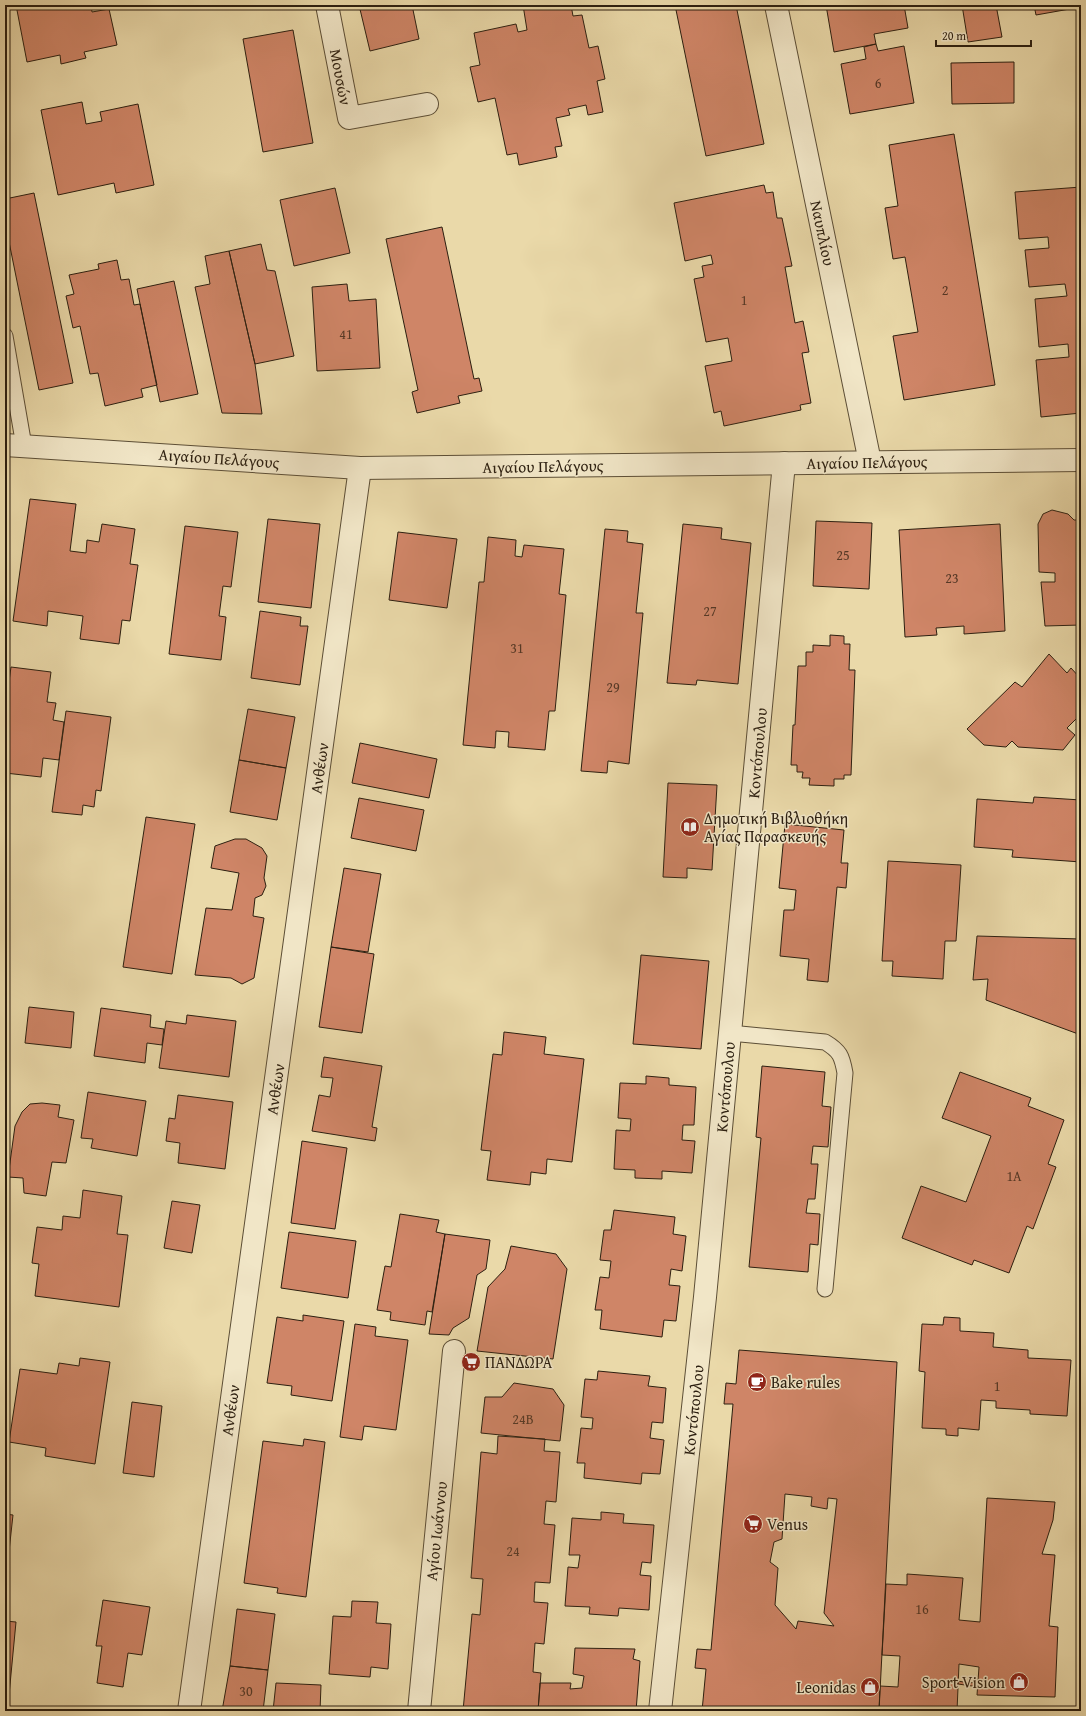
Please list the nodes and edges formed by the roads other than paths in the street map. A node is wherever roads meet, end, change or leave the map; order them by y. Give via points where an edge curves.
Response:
1 (328, 5) edge
2 (776, 5) edge
3 (427, 104) dead end
4 (5, 336) edge
5 (15, 445) edge
6 (1081, 460) edge
7 (870, 462) junction
8 (784, 463) junction
9 (360, 468) junction
10 (730, 1033) junction
11 (825, 1289) dead end
12 (454, 1351) dead end
13 (189, 1711) edge
14 (419, 1711) edge
15 (660, 1711) edge

1 - 3 street, Μουσών via 350,118
2 - 7 street, Ναυπλίου
4 - 5 lane
5 - 9 street, Αιγαίου Πελάγους
6 - 7 street, Αιγαίου Πελάγους
7 - 8 street, Αιγαίου Πελάγους
8 - 9 street, Αιγαίου Πελάγους
8 - 10 street, Κοντόπουλου
9 - 13 street, Ανθέων
10 - 11 lane via 825,1042 836,1048 843,1059 845,1073
10 - 15 street, Κοντόπουλου via 706,1297
12 - 14 street, Αγίου Ιωάννου

